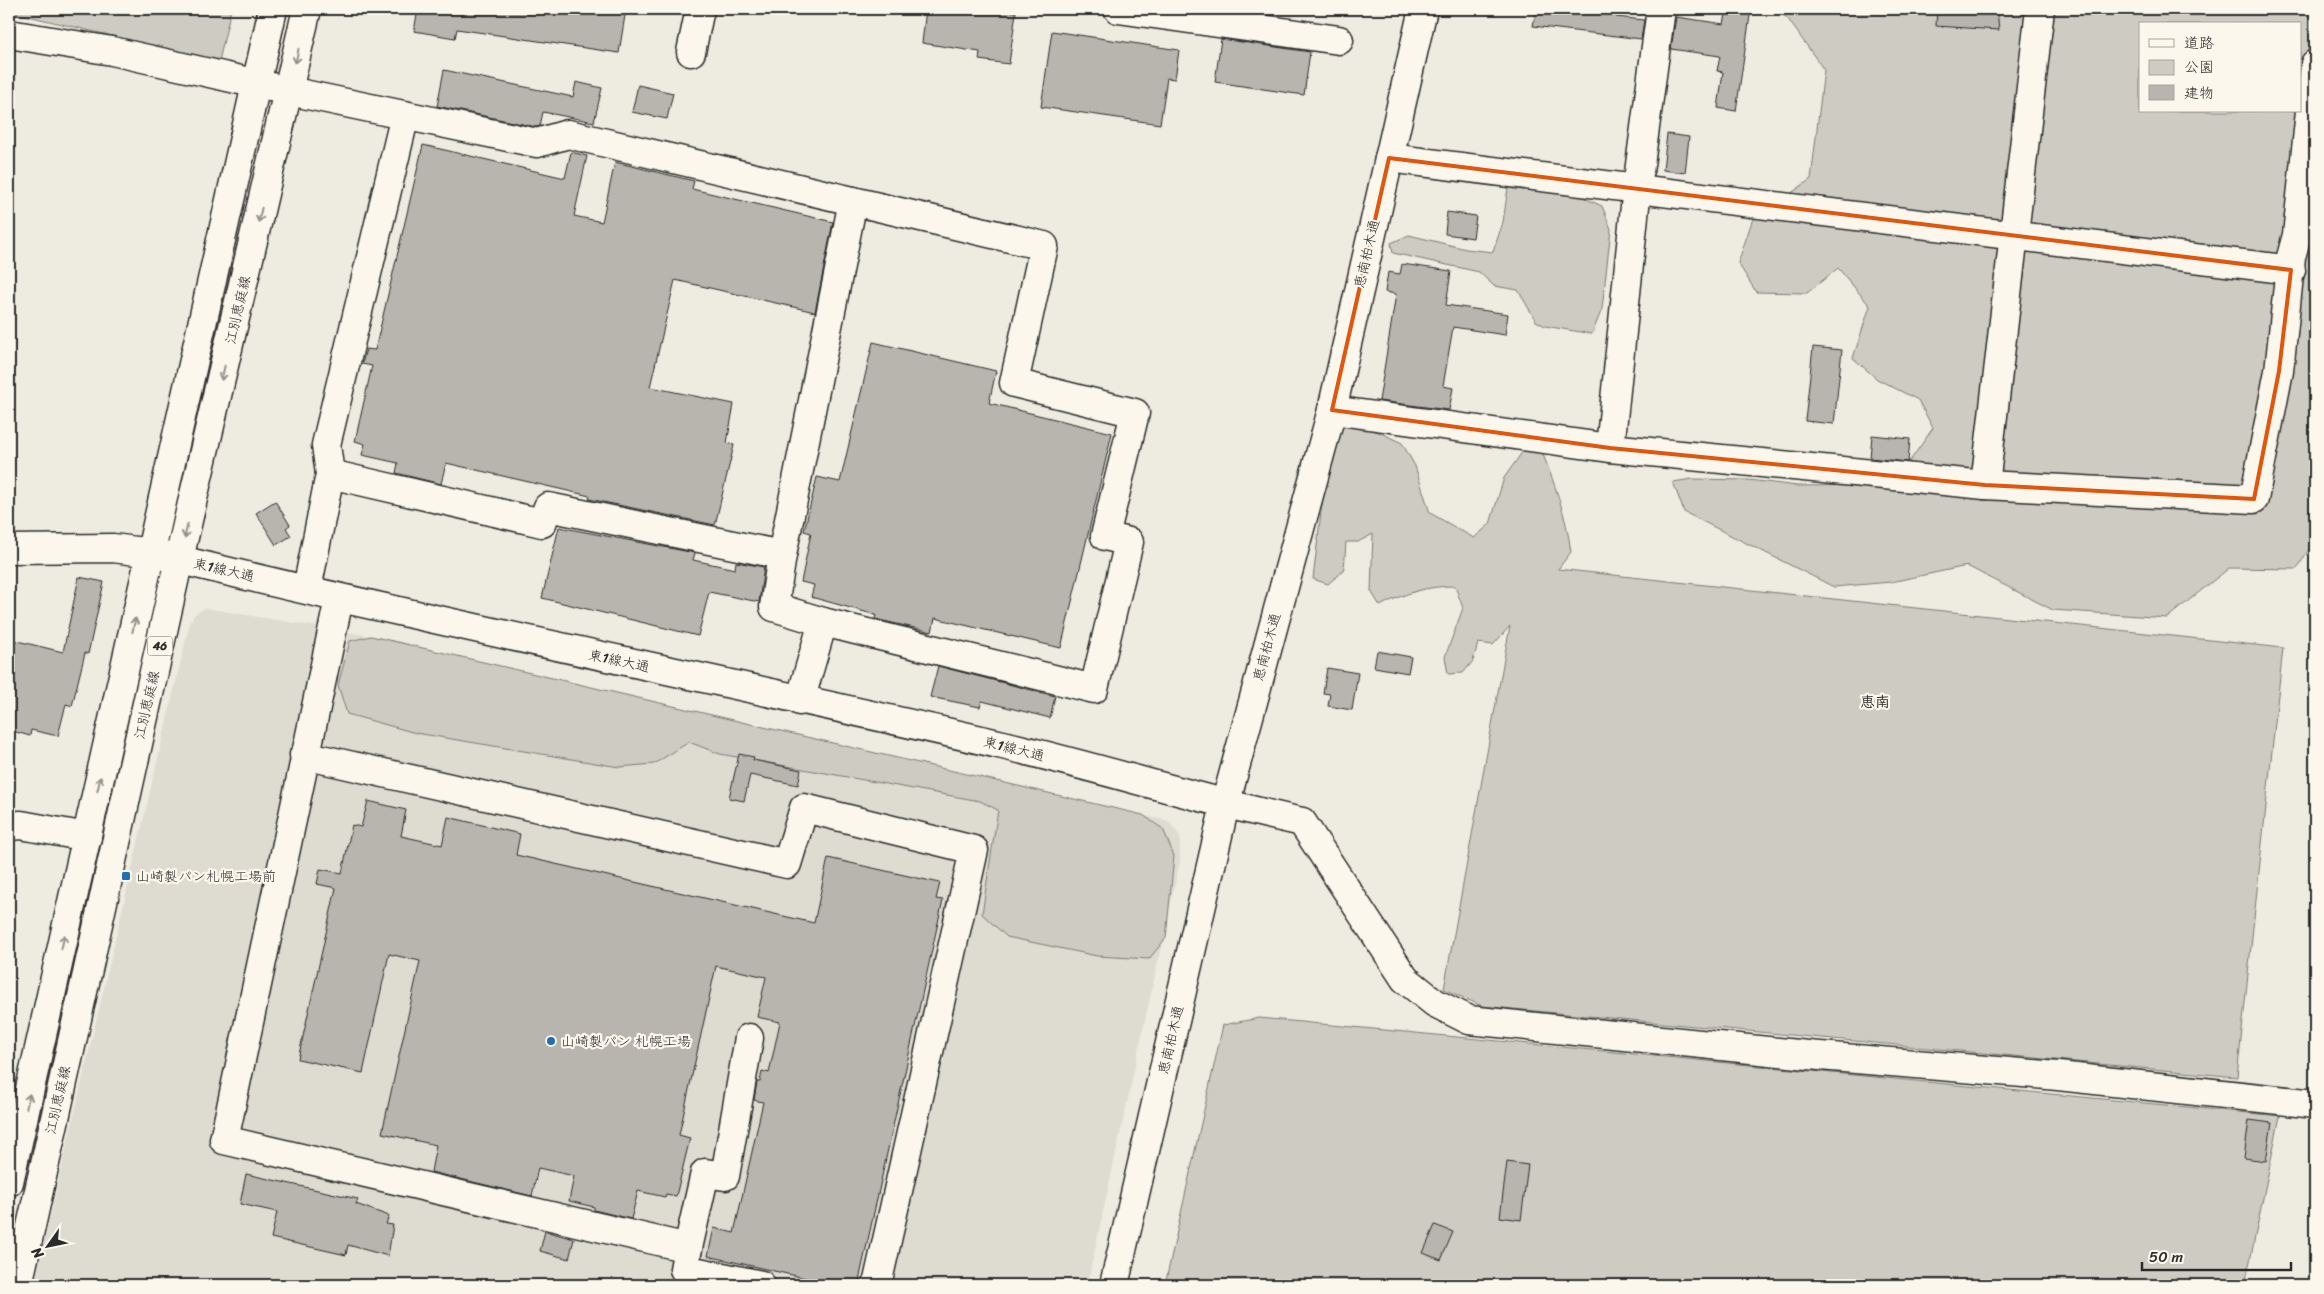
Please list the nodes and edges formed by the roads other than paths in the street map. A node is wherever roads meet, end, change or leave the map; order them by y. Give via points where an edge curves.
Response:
1 (272, 9) edge
2 (307, 9) edge
3 (700, 9) edge
4 (1118, 9) edge
5 (1423, 9) edge
6 (1662, 9) edge
7 (2040, 9) edge
8 (9, 34) edge
9 (1339, 40) dead end
10 (691, 52) dead end
11 (2315, 64) edge
12 (256, 84) junction
13 (289, 91) junction
14 (405, 115) junction
15 (1390, 158) junction
16 (1637, 187) junction
17 (852, 201) junction
18 (2013, 235) junction
19 (2291, 270) junction
20 (1332, 410) junction
21 (1610, 448) junction
22 (330, 474) junction
23 (1985, 485) junction
24 (9, 549) edge
25 (152, 552) junction
26 (782, 554) junction
27 (180, 559) junction
28 (307, 589) junction
29 (338, 598) junction
30 (823, 622) junction
31 (800, 701) junction
32 (304, 756) junction
33 (1224, 805) junction
34 (9, 826) edge
35 (87, 837) junction
36 (749, 1038) dead end
37 (2315, 1104) edge
38 (15, 1132) edge
39 (50, 1137) junction
40 (9, 1182) edge
41 (688, 1248) junction
42 (18, 1285) edge
43 (761, 1285) edge
44 (877, 1285) edge
45 (1114, 1285) edge

1 - 12 street, 江別恵庭線 / 46
2 -> 13 street, 江別恵庭線 / 46
3 - 10 street
4 - 9 street
5 - 15 street, 恵南柏木通
6 - 16 street
7 - 18 street
8 - 12 street via 112,51
11 - 19 street
12 - 13 street
12 - 25 street, 江別恵庭線 / 46
13 - 14 street
13 -> 27 street, 江別恵庭線 / 46
14 - 17 street via 538,143 568,134
14 - 22 street via 326,445
15 - 16 street
15 - 20 street, 恵南柏木通
16 - 18 street
16 - 21 street
17 - 26 street
17 - 30 street via 1044,246 1014,383 1135,413 1106,536 1129,542 1094,688
18 - 19 street
18 - 23 street
19 - 23 street via 2279,371 2254,499
20 - 21 street
20 - 33 street, 恵南柏木通
21 - 23 street
22 - 26 street via 542,522 548,507
22 - 28 street
24 - 25 street, 東1線大通 via 113,548
25 - 27 street, 東1線大通
35 -> 25 street, 江別恵庭線 / 46
26 - 30 street via 774,607
27 - 28 street, 東1線大通
27 - 39 street, 江別恵庭線 / 46
28 - 29 street, 東1線大通
29 - 31 street, 東1線大通
29 - 32 street
30 - 31 street
31 - 33 street, 東1線大通 via 1006,746
32 - 41 street via 224,1140
32 - 44 street via 787,864 804,808 974,850
33 - 37 street, 東1線大通 via 1302,822 1405,979 1435,1003 1469,1020
33 - 45 street, 恵南柏木通
34 - 35 street via 21,825
38 -> 35 street, 江別恵庭線 / 46
36 - 41 street via 725,1176 705,1172
38 - 39 street
38 - 40 street, 江別恵庭線 / 46
39 - 42 street, 江別恵庭線 / 46
41 - 43 street via 684,1269

